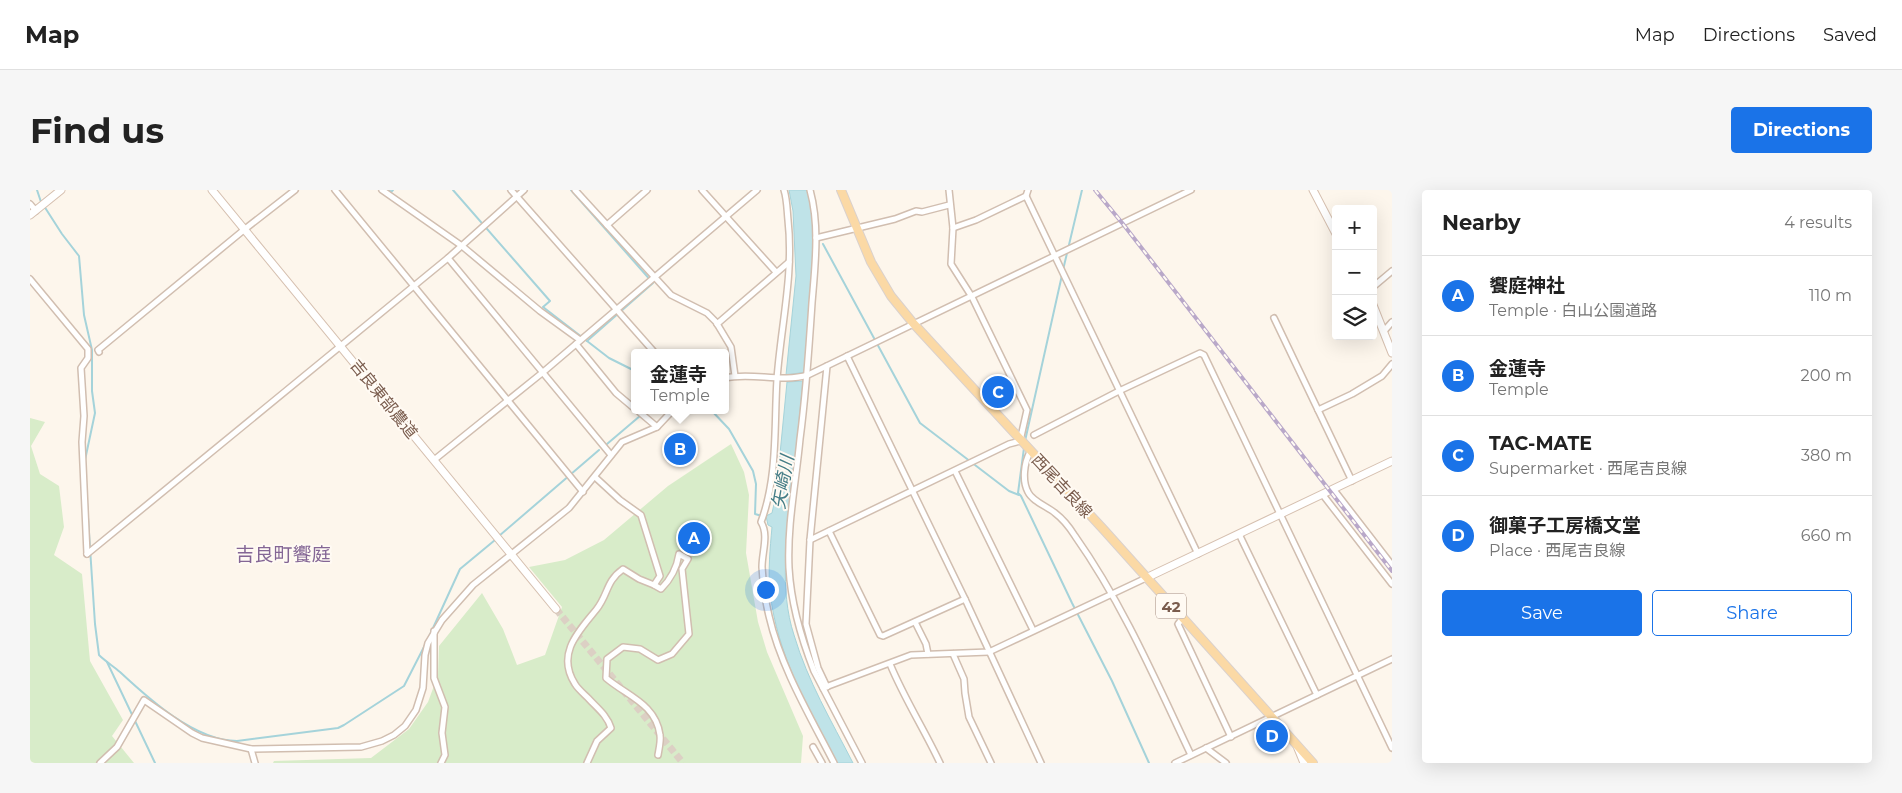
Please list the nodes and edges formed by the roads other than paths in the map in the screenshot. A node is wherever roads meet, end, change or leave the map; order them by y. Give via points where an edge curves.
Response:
1 (62, 190) edge
2 (212, 190) edge
3 (295, 190) edge
4 (335, 190) edge
5 (384, 190) edge
6 (510, 190) edge
7 (524, 190) edge
8 (576, 190) edge
9 (647, 190) edge
10 (702, 190) edge
11 (757, 190) edge
12 (784, 190) edge
13 (810, 190) edge
14 (841, 190) edge
15 (949, 190) edge
16 (1028, 190) edge
17 (1191, 190) edge
18 (1313, 190) edge
19 (516, 196) junction
20 (1026, 196) junction
21 (30, 204) edge
22 (949, 206) junction
23 (38, 209) edge
24 (726, 217) junction
25 (607, 225) junction
26 (1332, 227) edge
27 (953, 228) junction
28 (245, 229) junction
29 (856, 229) junction
30 (816, 238) junction
31 (462, 246) junction
32 (1057, 255) junction
33 (448, 258) junction
34 (789, 262) junction
35 (1392, 271) edge
36 (776, 272) junction
37 (654, 278) junction
38 (30, 279) edge
39 (1377, 284) edge
40 (413, 286) junction
41 (972, 297) junction
42 (618, 310) junction
43 (1377, 314) edge
44 (1274, 318) dead end
45 (1392, 322) edge
46 (717, 324) junction
47 (913, 324) junction
48 (1384, 331) junction
49 (578, 342) junction
50 (340, 345) junction
51 (652, 349) edge
52 (98, 352) dead end
53 (1392, 353) edge
54 (847, 356) junction
55 (1392, 364) edge
56 (827, 366) junction
57 (542, 373) junction
58 (735, 376) junction
59 (805, 376) junction
60 (729, 377) edge
61 (777, 377) junction
62 (1119, 391) junction
63 (507, 402) junction
64 (631, 406) edge
65 (1318, 410) junction
66 (641, 414) edge
67 (669, 414) edge
68 (657, 427) junction
69 (1034, 435) dead end
70 (1020, 441) junction
71 (1029, 451) junction
72 (611, 455) junction
73 (434, 460) junction
74 (1392, 461) edge
75 (955, 471) junction
76 (595, 477) junction
77 (1352, 480) junction
78 (1334, 490) junction
79 (912, 491) junction
80 (582, 492) junction
81 (1324, 495) junction
82 (1280, 514) junction
83 (830, 531) junction
84 (1239, 534) junction
85 (810, 540) junction
86 (510, 554) junction
87 (1198, 554) junction
88 (1392, 565) edge
89 (1146, 578) junction
90 (1392, 584) edge
91 (654, 585) junction
92 (1112, 593) junction
93 (965, 599) junction
94 (556, 608) tunnel mouth
95 (1182, 619) junction
96 (915, 622) junction
97 (1033, 630) junction
98 (434, 631) junction
99 (989, 652) junction
100 (928, 654) junction
101 (953, 654) junction
102 (1392, 659) edge
103 (890, 664) junction
104 (1357, 675) junction
105 (825, 688) junction
106 (1317, 695) junction
107 (1271, 716) junction
108 (1231, 737) junction
109 (1297, 746) junction
110 (813, 747) dead end
111 (1206, 748) junction
112 (1392, 748) edge
113 (251, 750) junction
114 (658, 755) dead end
115 (1191, 755) junction
116 (100, 763) edge
117 (255, 763) edge
118 (441, 763) edge
119 (587, 763) edge
120 (822, 763) edge
121 (834, 763) edge
122 (862, 763) edge
123 (940, 763) edge
124 (991, 763) edge
125 (1041, 763) edge
126 (1175, 763) edge
127 (1226, 763) edge
128 (1304, 763) edge
129 (1313, 763) edge

1 - 23 street
2 - 28 street, 吉良東部農道
3 - 28 street
4 - 40 street
5 - 31 street
6 - 19 street
7 - 19 street
8 - 25 street
9 - 25 street
10 - 24 street
11 - 24 street
12 - 34 street via 790,235
13 - 30 street
14 - 29 main road, 西尾吉良線 / 42
15 - 22 street
16 - 20 street
17 - 32 street
18 - 26 street
19 - 31 street
19 - 42 street
20 - 27 street
20 - 32 street
21 - 23 street
22 - 27 street
22 - 29 street
24 - 36 street
24 - 37 street
25 - 37 street
27 - 41 street via 951,264
28 - 50 street, 吉良東部農道
28 - 52 street
29 - 30 street
29 - 47 main road, 西尾吉良線 / 42 via 891,296
30 - 59 street
31 - 33 street
31 - 49 street
32 - 41 street
32 - 62 street via 1058,265
33 - 40 street
33 - 57 street
34 - 36 street
34 - 61 street
35 - 39 street
36 - 46 street
37 - 42 street
37 - 46 street via 671,294 707,313
38 - 50 street via 88,349 88,358 81,368 87,554
40 - 50 street
40 - 63 street
41 - 47 street
41 - 70 street via 1027,410
42 - 49 street
42 - 51 street
43 - 48 street
44 - 65 street
45 - 48 street
46 - 58 street via 731,347
47 - 54 street
47 - 70 main road, 西尾吉良線 / 42
48 - 53 street
49 - 57 street
49 - 64 street via 616,392
50 - 73 street, 吉良東部農道
54 - 56 street
54 - 79 street
55 - 65 street via 1382,376
56 - 59 street
56 - 85 street
57 - 63 street
57 - 72 street
58 - 60 street
58 - 61 street
59 - 61 street
59 - 105 street via 790,533 790,568 796,616 808,655
61 - 121 street via 772,476 769,501 761,522 766,529 762,564 764,595 788,672
62 - 69 street
62 - 82 street via 1200,352 1204,355
62 - 87 street
63 - 73 street
63 - 80 street
65 - 77 street
66 - 68 street
67 - 68 street
68 - 72 street via 628,438
70 - 71 main road, 西尾吉良線 / 42
70 - 75 street
71 - 89 main road, 西尾吉良線 / 42
71 - 92 street via 1025,468 1028,494 1056,514 1074,534
72 - 76 street
73 - 86 street, 吉良東部農道
74 - 77 street
75 - 79 street
75 - 97 street
76 - 80 street
76 - 91 street via 641,515 660,576
77 - 78 street
78 - 81 street
78 - 88 street
79 - 83 street
79 - 93 street
80 - 86 street via 557,518
81 - 82 street
81 - 90 street
82 - 84 street
82 - 104 street
83 - 85 street
83 - 96 street via 880,635
84 - 87 street
84 - 106 street
85 - 105 street via 806,624
86 - 94 street, 吉良東部農道
86 - 98 street via 473,585
87 - 89 street
89 - 92 street
89 - 95 main road, 西尾吉良線 / 42
91 - 114 street via 660,589 666,583 679,554 688,559 682,568 689,634 672,654 658,660 640,649 623,647 607,659 606,678 639,700 653,715 660,735
91 - 119 street via 623,570 617,573 612,577 602,602 569,646 568,667 575,684 608,718 612,728 597,741
92 - 97 street
92 - 115 street
93 - 96 street
93 - 99 street
95 - 107 main road, 西尾吉良線 / 42
95 - 108 street via 1178,624
96 - 100 street
97 - 99 street
98 - 113 street via 425,655 420,701 411,719 394,735 361,747
98 - 118 street via 434,678 445,707 442,733 445,755
99 - 101 street
99 - 125 street
100 - 101 street
100 - 103 street via 911,655
101 - 124 street via 964,679 969,717
102 - 104 street
103 - 105 street
103 - 123 street
104 - 106 street
104 - 112 street
105 - 122 street
106 - 107 street
107 - 108 street
107 - 109 main road, 西尾吉良線 / 42
108 - 111 street
109 - 128 street
109 - 129 main road, 西尾吉良線 / 42
110 - 120 street
111 - 115 street
111 - 127 street
113 - 116 street via 197,735 144,700 117,747
113 - 117 street
115 - 126 street

